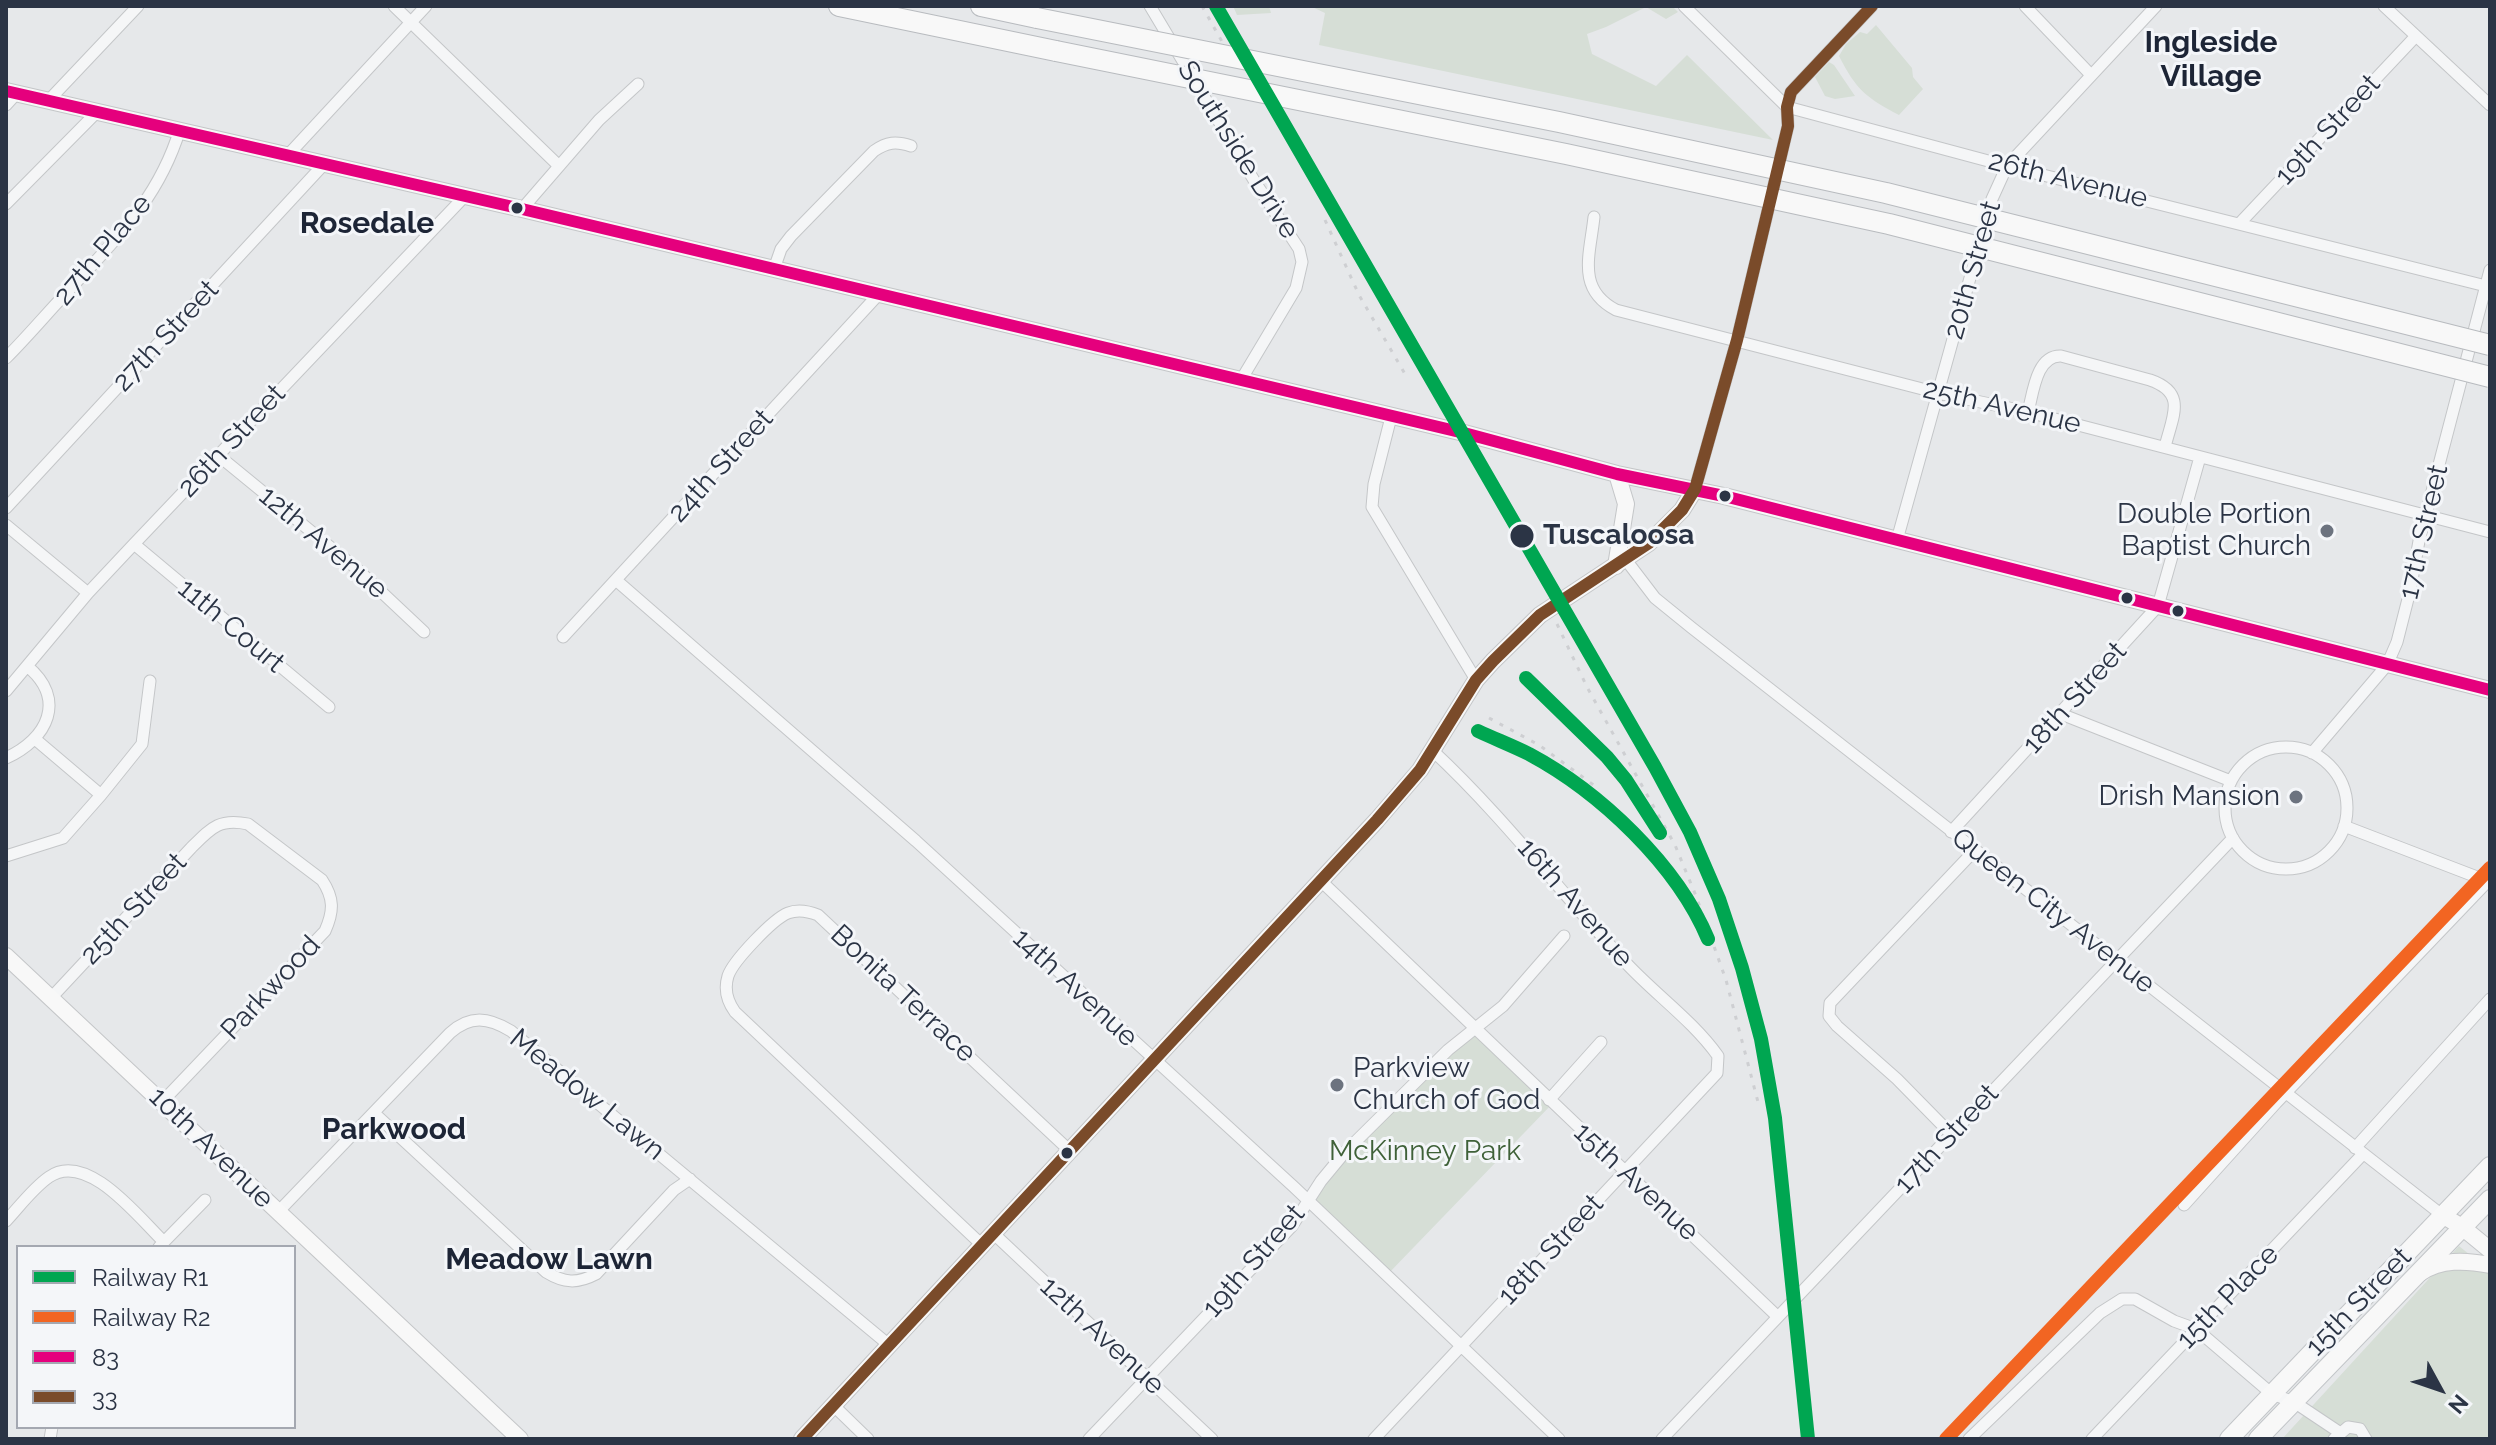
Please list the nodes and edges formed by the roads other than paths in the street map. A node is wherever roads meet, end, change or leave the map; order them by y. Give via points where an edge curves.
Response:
1 (138, 6) edge
2 (394, 6) edge
3 (426, 6) edge
4 (839, 6) edge
5 (981, 6) edge
6 (1150, 6) edge
7 (1684, 6) edge
8 (1872, 6) edge
9 (2025, 6) edge
10 (2156, 6) edge
11 (2384, 6) edge
12 (412, 23) junction
13 (2416, 36) junction
14 (2091, 75) junction
15 (638, 84) dead end
16 (10, 96) edge
17 (49, 100) junction
18 (2490, 105) edge
19 (1787, 107) junction
20 (98, 111) junction
21 (180, 129) junction
22 (911, 146) dead end
23 (288, 155) junction
24 (325, 163) junction
25 (558, 165) junction
26 (2007, 166) junction
27 (464, 197) junction
28 (6, 204) edge
29 (522, 209) junction
30 (1594, 217) dead end
31 (2239, 224) junction
32 (774, 269) junction
33 (2490, 270) edge
34 (2488, 286) edge
35 (878, 295) junction
36 (1737, 340) junction
37 (2490, 345) edge
38 (6, 358) edge
39 (2490, 377) edge
40 (1241, 380) junction
41 (1938, 393) junction
42 (2028, 412) junction
43 (1391, 417) junction
44 (2165, 447) junction
45 (219, 456) junction
46 (2200, 457) junction
47 (1617, 474) junction
48 (1695, 489) junction
49 (6, 508) edge
50 (2426, 516) junction
51 (6, 525) edge
52 (2490, 532) edge
53 (1897, 540) junction
54 (134, 544) junction
55 (1621, 563) junction
56 (617, 581) junction
57 (88, 593) junction
58 (2158, 606) junction
59 (424, 632) dead end
60 (563, 637) dead end
61 (2387, 665) junction
62 (27, 666) junction
63 (11, 676) edge
64 (1476, 680) junction
65 (150, 681) dead end
66 (2490, 690) edge
67 (6, 691) edge
68 (329, 707) dead end
69 (2061, 714) junction
70 (35, 739) junction
71 (1432, 750) junction
72 (2312, 753) junction
73 (6, 758) edge
74 (2231, 781) junction
75 (101, 795) junction
76 (221, 823) joint
77 (2344, 826) junction
78 (1951, 832) junction
79 (2233, 838) junction
80 (1975, 850) junction
81 (6, 856) edge
82 (1321, 881) junction
83 (2489, 881) edge
84 (1564, 936) dead end
85 (6, 956) edge
86 (2116, 959) junction
87 (51, 998) junction
88 (2490, 999) edge
89 (1474, 1028) junction
90 (1601, 1042) dead end
91 (1718, 1056) joint
92 (1154, 1061) junction
93 (2287, 1092) junction
94 (1549, 1100) junction
95 (162, 1102) junction
96 (374, 1113) junction
97 (1951, 1134) junction
98 (1070, 1151) junction
99 (2359, 1151) junction
100 (2490, 1166) edge
101 (1626, 1170) junction
102 (690, 1179) junction
103 (2490, 1199) edge
104 (205, 1200) dead end
105 (1308, 1200) junction
106 (2184, 1205) dead end
107 (278, 1212) junction
108 (2442, 1215) junction
109 (6, 1221) edge
110 (2462, 1227) junction
111 (987, 1239) junction
112 (161, 1244) edge
113 (2490, 1250) edge
114 (2490, 1265) edge
115 (2412, 1279) junction
116 (1778, 1317) junction
117 (2196, 1329) junction
118 (889, 1345) junction
119 (1463, 1345) junction
120 (1147, 1378) junction
121 (2272, 1394) junction
122 (2294, 1402) junction
123 (834, 1406) junction
124 (2337, 1435) edge
125 (520, 1439) edge
126 (802, 1439) edge
127 (868, 1439) edge
128 (1089, 1439) edge
129 (1212, 1439) edge
130 (1374, 1439) edge
131 (1559, 1439) edge
132 (1662, 1439) edge
133 (1970, 1439) edge
134 (2092, 1439) edge
135 (2229, 1439) edge
136 (2258, 1439) edge
137 (2366, 1439) edge

1 - 17 street
2 - 12 street
3 - 12 street
4 - 39 highway, bridge via 1889,224
5 - 37 highway, bridge via 1871,190
6 - 40 street, Southside Drive via 1299,249 1296,288
7 - 19 street, 26th Avenue
8 - 19 street via 1791,92
9 - 14 street
10 - 14 street, 20th Street
11 - 13 street
12 - 23 street
12 - 25 street
13 - 18 street
13 - 31 street, 19th Street
14 - 26 street, 20th Street
15 - 25 street
16 - 17 main road
17 - 20 main road
19 - 26 street, 26th Avenue
19 - 36 street via 1788,126
20 - 21 main road
20 - 28 street
21 - 23 main road
21 - 38 street, 27th Place via 161,180 131,223
22 - 32 street via 885,143 874,151 791,236
23 - 24 main road
24 - 27 main road
24 - 49 street, 27th Street
25 - 29 street
26 - 31 street, 26th Avenue
26 - 41 street, 20th Street via 1992,199
27 - 29 main road
27 - 45 street, 26th Street
29 - 32 main road
30 - 36 street, 25th Avenue via 1590,283 1604,304 1628,315
31 - 34 street, 26th Avenue
32 - 35 main road
33 - 34 street
34 - 50 street, 17th Street
35 - 40 main road
35 - 56 street, 24th Street
36 - 41 street, 25th Avenue
36 - 48 street
40 - 43 main road
41 - 42 street, 25th Avenue
41 - 53 street, 20th Street
42 - 44 street, 25th Avenue
42 - 44 street via 2044,363 2061,356 2150,380 2172,392 2175,405
43 - 47 main road
43 - 64 street via 1372,507
44 - 46 street, 25th Avenue
45 - 54 street, 26th Street
45 - 59 street, 12th Avenue via 357,569
46 - 50 street, 25th Avenue
46 - 58 street, 18th Street
47 - 48 main road
47 - 55 main road via 1626,504
48 - 53 main road
48 - 55 main road via 1670,523
50 - 52 street, 25th Avenue
50 - 61 street, 17th Street
51 - 57 street
53 - 58 main road
54 - 57 street, 26th Street
54 - 68 street, 11th Court
55 - 64 main road via 1540,615
55 - 78 street, Queen City Avenue via 1655,598
56 - 60 street, 24th Street
56 - 92 street, 14th Avenue via 916,841
57 - 62 street, 26th Street
58 - 61 main road
58 - 69 street, 18th Street
61 - 66 main road
61 - 72 street, 17th Street
62 - 63 street, 26th Street
62 - 70 street via 43,681 50,705
63 - 67 street, 26th Street
64 - 71 main road
65 - 75 street via 142,744
69 - 74 street
69 - 78 street, 18th Street
70 - 73 street
70 - 75 street
71 - 82 main road
71 - 91 street, 16th Avenue
72 - 74 street via 2288,747 2263,752 2241,766
72 - 77 street via 2331,767 2344,790
74 - 79 street via 2225,813
75 - 81 street via 63,838
76 - 87 street, 25th Street via 191,848
76 - 95 street, Parkwood via 248,824 322,880 329,891 331,918 317,941
77 - 79 street via 2330,850 2297,868 2260,863
77 - 83 street
78 - 80 street, Queen City Avenue
79 - 86 street, 17th Street
80 - 86 street, Queen City Avenue
80 - 97 street via 1830,1003 1829,1016 1837,1026
82 - 89 street, 15th Avenue
82 - 92 main road
83 - 93 street
84 - 89 street, 19th Street via 1503,1006
85 - 87 main road, 10th Avenue
86 - 93 street, Queen City Avenue
86 - 97 street, 17th Street
87 - 95 main road, 10th Avenue
88 - 99 street, 15th Place
89 - 94 street, 15th Avenue
89 - 105 street, 19th Street via 1354,1142
90 - 94 street
91 - 101 street, 18th Street via 1717,1073
92 - 98 main road
92 - 105 street, 14th Avenue
93 - 99 street, Queen City Avenue
93 - 106 street
94 - 101 street, 15th Avenue
95 - 107 main road, 10th Avenue
96 - 102 street, Meadow Lawn via 460,1024 486,1019 511,1031
96 - 102 street, Meadow Lawn via 546,1272 571,1282 596,1274
96 - 107 street, Meadow Lawn
97 - 116 street, 17th Street
98 - 111 main road
98 - 111 street, Bonita Terrace via 818,915 799,911 780,917 736,963 726,991 735,1012
99 - 108 street, Queen City Avenue
99 - 117 street, 15th Place
100 - 108 main road, 15th Street
101 - 116 street, 15th Avenue
101 - 119 street, 18th Street
102 - 118 street, Meadow Lawn
103 - 110 main road, 15th Street
104 - 112 street
105 - 119 street, 14th Avenue
105 - 120 street, 19th Street via 1292,1226
107 - 125 main road, 10th Avenue
108 - 110 main road, Queen City Avenue
108 - 121 main road, 15th Street
109 - 112 street via 51,1175 77,1170 100,1181
110 - 113 main road, Queen City Avenue
110 - 115 main road, 15th Street
111 - 118 main road
111 - 120 street, 12th Avenue
114 - 115 main road via 2452,1261
115 - 122 main road, 15th Street
116 - 132 street, 17th Street
117 - 121 street
117 - 133 street via 2135,1299 2122,1299 2100,1313
117 - 134 street, 15th Place
118 - 123 main road
119 - 130 street, 18th Street
119 - 131 street, 14th Avenue
120 - 128 street, 19th Street
120 - 129 street, 12th Avenue
121 - 122 street
121 - 135 main road, 15th Street
122 - 124 street
122 - 136 main road, 15th Street
123 - 126 main road
123 - 127 street
124 - 137 street via 2348,1427 2360,1429

